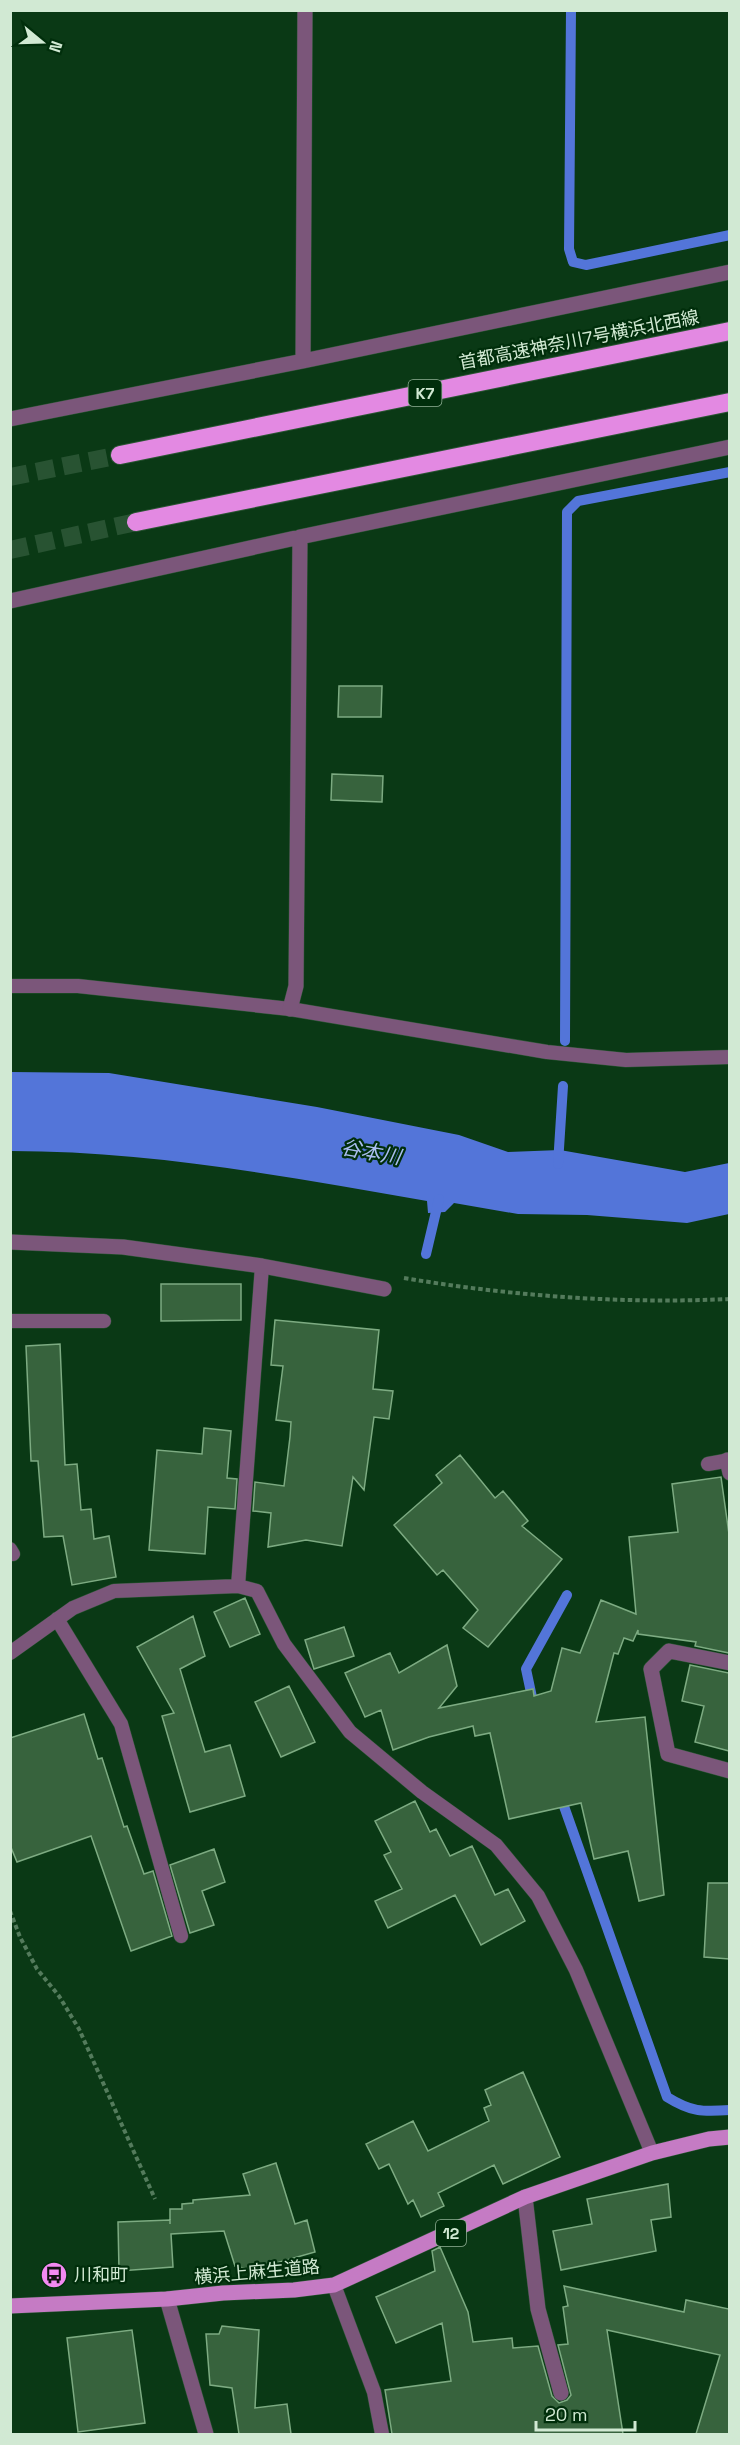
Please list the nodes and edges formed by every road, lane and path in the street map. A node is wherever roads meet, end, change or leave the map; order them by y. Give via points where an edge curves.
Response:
1 (305, 10) edge
2 (729, 272) edge
3 (729, 331) edge
4 (303, 361) junction
5 (729, 402) edge
6 (10, 419) edge
7 (729, 447) edge
8 (120, 455) tunnel mouth
9 (136, 522) tunnel mouth
10 (300, 537) junction
11 (10, 602) edge
12 (10, 987) edge
13 (290, 1009) junction
14 (729, 1057) edge
15 (10, 1242) edge
16 (262, 1266) junction
17 (384, 1289) dead end
18 (10, 1321) edge
19 (104, 1321) dead end
20 (708, 1464) dead end
21 (729, 1464) edge
22 (238, 1586) junction
23 (57, 1619) junction
24 (10, 1653) edge
25 (729, 1663) edge
26 (729, 1771) edge
27 (10, 1911) edge
28 (181, 1936) dead end
29 (729, 2137) edge
30 (652, 2153) junction
31 (525, 2197) junction
32 (155, 2199) dead end
33 (334, 2285) junction
34 (167, 2299) junction
35 (10, 2306) edge
36 (561, 2393) dead end
37 (206, 2434) edge
38 (382, 2434) edge

1 - 4 street
2 - 4 street
3 - 8 highway, 首都高速神奈川7号横浜北西線 / K7
4 - 6 street
5 - 9 highway
7 - 10 street
10 - 11 street
10 - 13 street via 296,986
12 - 13 lane via 78,986
13 - 14 lane via 548,1052 626,1060
15 - 16 street via 123,1247
16 - 17 street
16 - 22 lane
18 - 19 lane
20 - 21 lane
22 - 23 lane via 114,1591
22 - 30 lane via 257,1591 284,1644 350,1732 422,1792 496,1845 538,1896 576,1970
23 - 24 lane
23 - 28 lane via 121,1724
25 - 26 street via 669,1651 651,1669 668,1754
27 - 32 path via 37,1969 79,2029
29 - 30 main road, 横浜上麻生道路 / 12
30 - 31 main road, 横浜上麻生道路 / 12
31 - 33 main road, 横浜上麻生道路 / 12
31 - 36 street via 538,2309
33 - 34 main road, 横浜上麻生道路 / 12
33 - 38 lane via 374,2392
34 - 35 main road, 横浜上麻生道路 / 12
34 - 37 street

